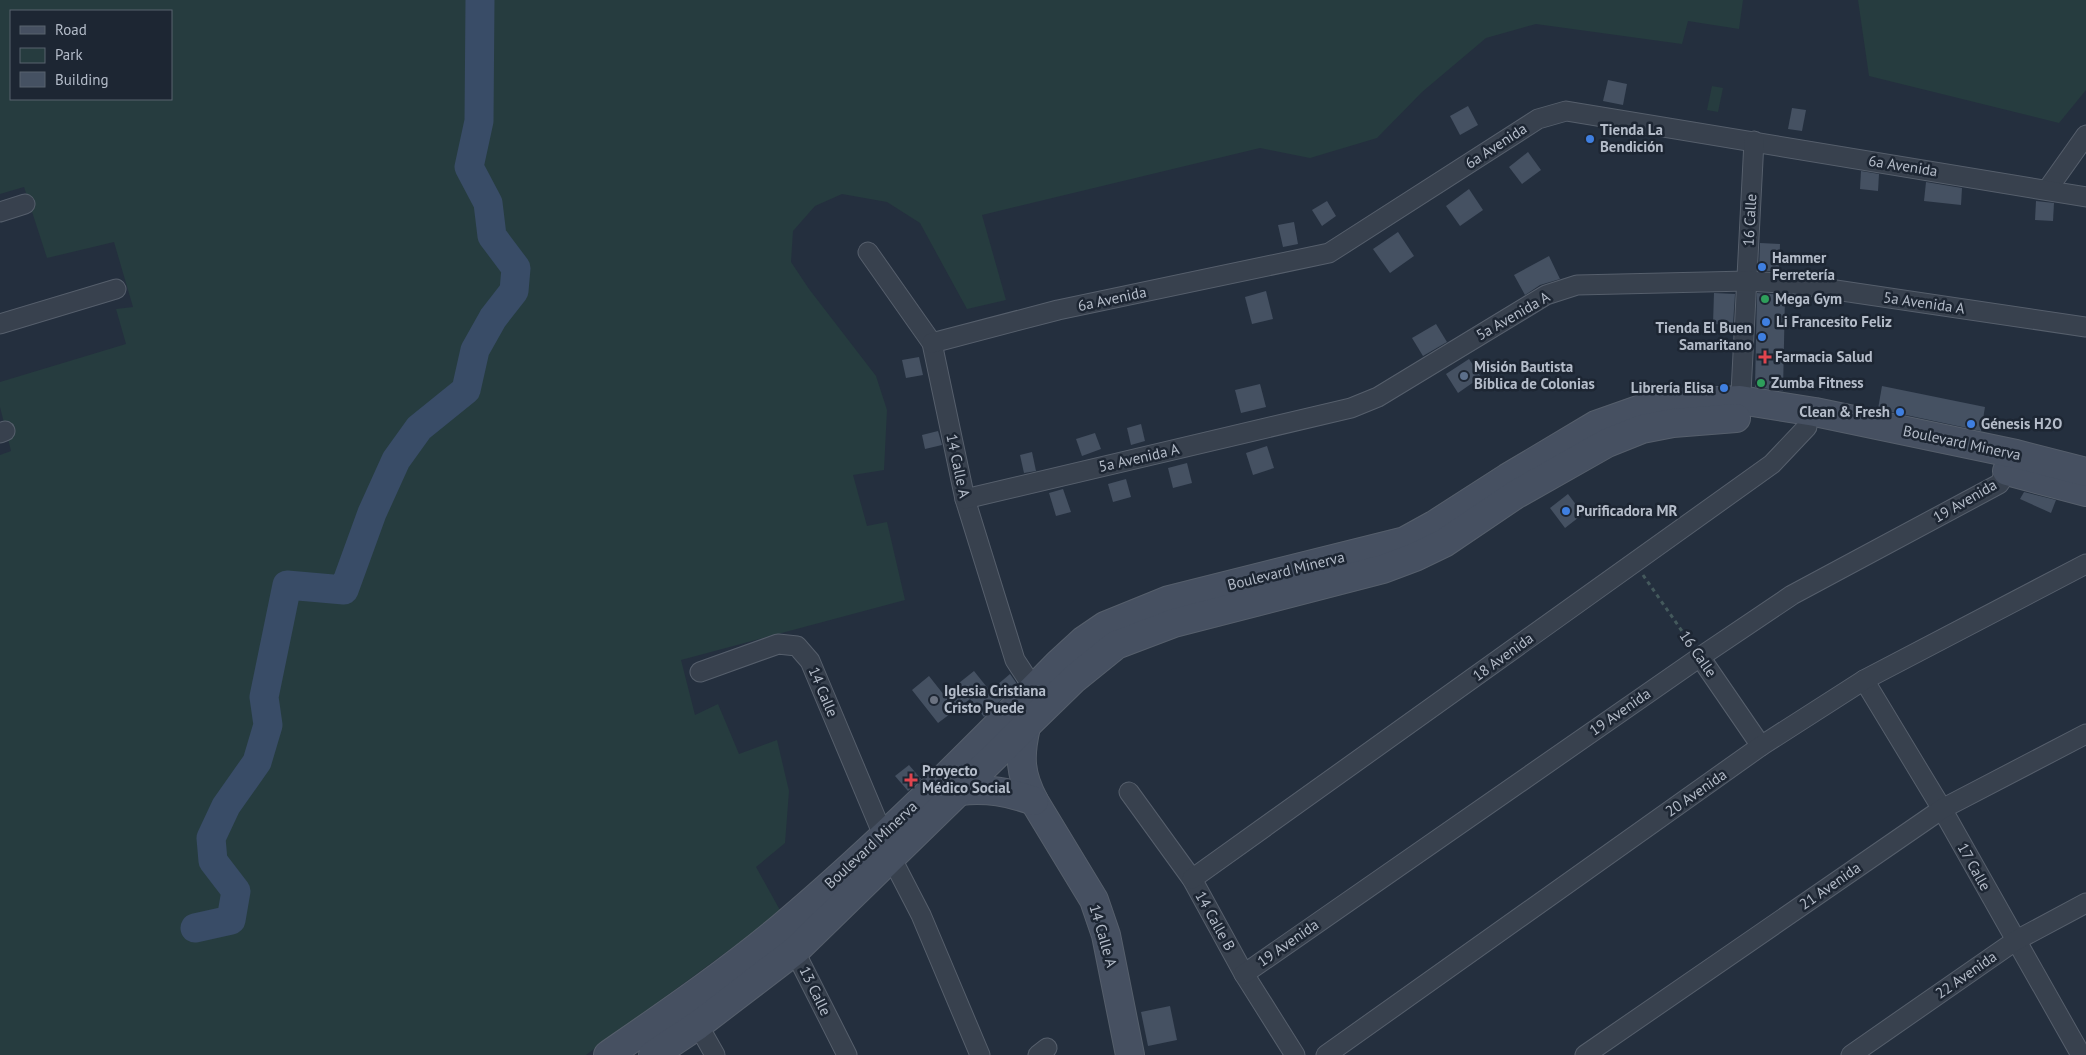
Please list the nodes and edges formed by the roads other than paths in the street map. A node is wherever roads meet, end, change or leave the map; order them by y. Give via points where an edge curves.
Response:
1 (2086, 135) edge
2 (1754, 141) junction
3 (2047, 190) junction
4 (2086, 196) edge
5 (25, 204) dead end
6 (0, 212) edge
7 (868, 252) dead end
8 (1746, 281) junction
9 (116, 289) dead end
10 (0, 324) edge
11 (2086, 327) edge
12 (932, 343) junction
13 (1740, 409) junction
14 (1807, 427) junction
15 (2007, 472) junction
16 (2086, 472) edge
17 (2086, 492) edge
18 (965, 499) junction
19 (2086, 564) edge
20 (1700, 657) junction
21 (700, 672) dead end
22 (1864, 680) junction
23 (1034, 689) junction
24 (1026, 727) junction
25 (2086, 734) edge
26 (1761, 746) junction
27 (960, 791) junction
28 (1129, 792) dead end
29 (1034, 801) junction
30 (1942, 809) junction
31 (887, 846) junction
32 (1192, 879) junction
33 (2086, 903) edge
34 (781, 928) junction
35 (2015, 940) junction
36 (796, 950) junction
37 (1244, 974) junction
38 (698, 1024) junction
39 (608, 1055) edge
40 (653, 1055) edge
41 (715, 1055) edge
42 (847, 1055) edge
43 (980, 1055) edge
44 (1130, 1055) edge
45 (1295, 1055) edge
46 (1326, 1055) edge
47 (1585, 1055) edge
48 (1851, 1055) edge
49 (2081, 1055) edge

1 - 3 street
2 - 3 street, 6a Avenida
2 - 8 street, 16 Calle
2 - 12 street, 6a Avenida via 1566,111 1538,119 1329,253 1058,310
3 - 4 street, 6a Avenida
5 - 6 street
7 - 12 street, 14 Calle A
8 - 11 street, 5a Avenida A via 1796,284
8 - 13 street, 16 Calle
8 - 18 street, 5a Avenida A via 1578,285 1546,295 1378,397 1351,408
9 - 10 street
12 - 18 street, 14 Calle A
13 - 14 street, Boulevard Minerva
13 - 16 street, Boulevard Minerva via 1824,414
13 - 23 street, Boulevard Minerva via 1676,403 1647,407 1596,425 1405,541 1170,600 1105,626 1083,641
13 - 24 street, Boulevard Minerva via 1642,429 1606,443 1415,558 1174,623 1116,645 1074,679
14 - 15 street, Boulevard Minerva
14 - 32 street, 18 Avenida via 1772,464
15 - 17 street, Boulevard Minerva
15 - 20 street, 19 Avenida via 1999,484 1792,596
18 - 23 street, 14 Calle A via 1015,660
19 - 22 street, 20 Avenida
20 - 26 street, 16 Calle
20 - 37 street, 19 Avenida
21 - 31 street, 14 Calle via 778,644 797,646 810,661
22 - 26 street, 20 Avenida
22 - 30 street, 17 Calle
23 - 31 street, Boulevard Minerva
24 - 27 street, Boulevard Minerva
24 - 29 street, 14 Calle A via 1021,765 1025,784
25 - 30 street, 21 Avenida
26 - 46 street, 20 Avenida
27 - 29 street via 998,790
27 - 31 street, Boulevard Minerva
28 - 32 street, 14 Calle B
29 - 44 street, 14 Calle A via 1094,900 1106,935
30 - 35 street, 17 Calle
30 - 47 street, 21 Avenida
31 - 34 street, Boulevard Minerva
31 - 36 street, Boulevard Minerva via 838,909
31 - 43 street, 14 Calle via 921,915
32 - 37 street, 14 Calle B
33 - 35 street, 22 Avenida
34 - 36 street, 13 Calle
34 - 39 street, Boulevard Minerva
35 - 48 street, 22 Avenida
35 - 49 street, 17 Calle
36 - 38 street, Boulevard Minerva
36 - 42 street, 13 Calle
37 - 45 street, 14 Calle B
38 - 40 street, Boulevard Minerva
38 - 41 street

